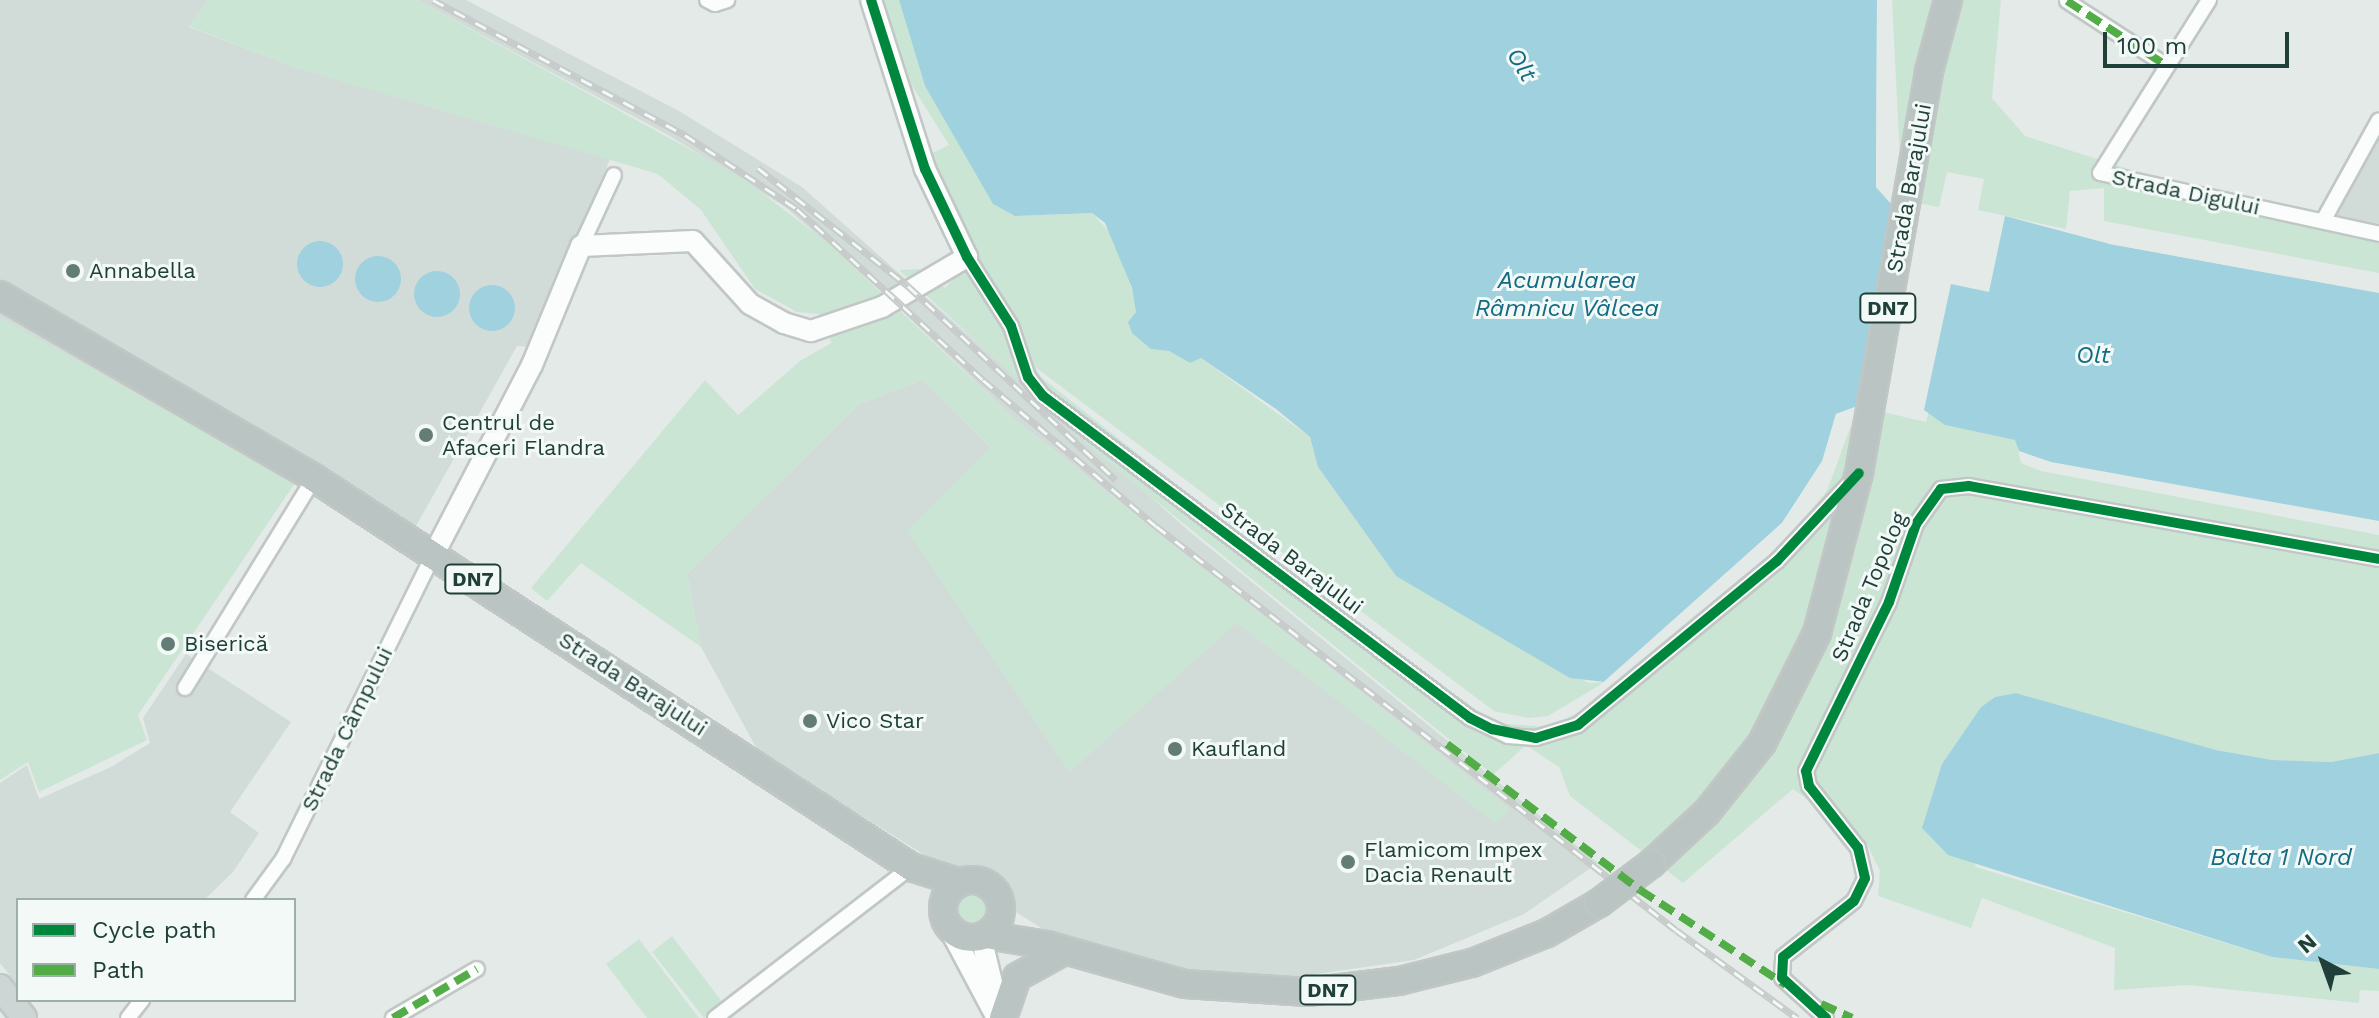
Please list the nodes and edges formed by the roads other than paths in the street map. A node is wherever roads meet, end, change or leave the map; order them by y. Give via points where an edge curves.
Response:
1 (707, 0) edge
2 (727, 0) edge
3 (871, 0) edge
4 (1948, 0) edge
5 (2209, 0) edge
6 (2067, 1) edge
7 (2167, 66) junction
8 (2379, 120) edge
9 (614, 175) dead end
10 (2323, 221) junction
11 (2379, 234) edge
12 (581, 246) junction
13 (967, 257) junction
14 (0, 295) edge
15 (1859, 473) junction
16 (314, 478) junction
17 (434, 554) junction
18 (2379, 559) edge
19 (185, 688) dead end
20 (911, 867) junction
21 (961, 883) junction
22 (254, 898) edge
23 (999, 899) junction
24 (945, 918) junction
25 (984, 936) junction
26 (1056, 948) junction
27 (477, 969) dead end
28 (0, 987) edge
29 (140, 1002) edge
30 (24, 1018) edge
31 (128, 1018) edge
32 (393, 1018) edge
33 (715, 1018) edge
34 (1000, 1018) edge
35 (1826, 1018) edge

1 - 2 street
3 - 13 street, Strada Barajului via 925,169
4 - 15 highway, Strada Barajului / DN7 via 1929,71
5 - 7 street, Strada Digului
6 - 7 street
7 - 10 street, Strada Digului via 2100,173
8 - 10 street
9 - 12 street
10 - 11 street, Strada Digului
12 - 13 street via 693,241 750,304 801,329 833,327 882,307
12 - 17 street via 532,365
13 - 15 street, Strada Barajului via 1011,326 1028,377 1043,396 1470,718 1508,736 1536,738 1578,725 1777,561
14 - 16 highway, Strada Barajului / DN7
15 - 26 highway, Strada Barajului / DN7, bridge via 1828,598 1790,693 1762,743 1725,791 1651,864 1599,903 1547,933 1472,963 1352,988 1212,988 1139,975
16 - 17 highway, Strada Barajului / DN7
16 - 19 street
17 - 20 highway, Strada Barajului / DN7
17 - 22 street, Strada Câmpului via 283,859
18 - 35 street, Strada Topolog via 1969,486 1941,489 1916,524 1889,602 1806,771 1809,786 1858,848 1865,878 1854,901 1783,957 1782,978
20 - 21 highway, Strada Barajului / DN7
20 - 24 highway, Strada Barajului / DN7
20 - 33 street
21 - 23 highway, DN7 via 985,883
21 - 24 highway via 947,895
23 - 25 highway via 998,923
23 - 26 highway, Strada Barajului / DN7
24 - 25 highway, DN7 via 962,937
24 - 34 street
25 - 26 highway, Strada Barajului / DN7
25 - 34 street
26 - 34 highway via 1017,977
27 - 32 street
28 - 30 main road
29 - 31 street

